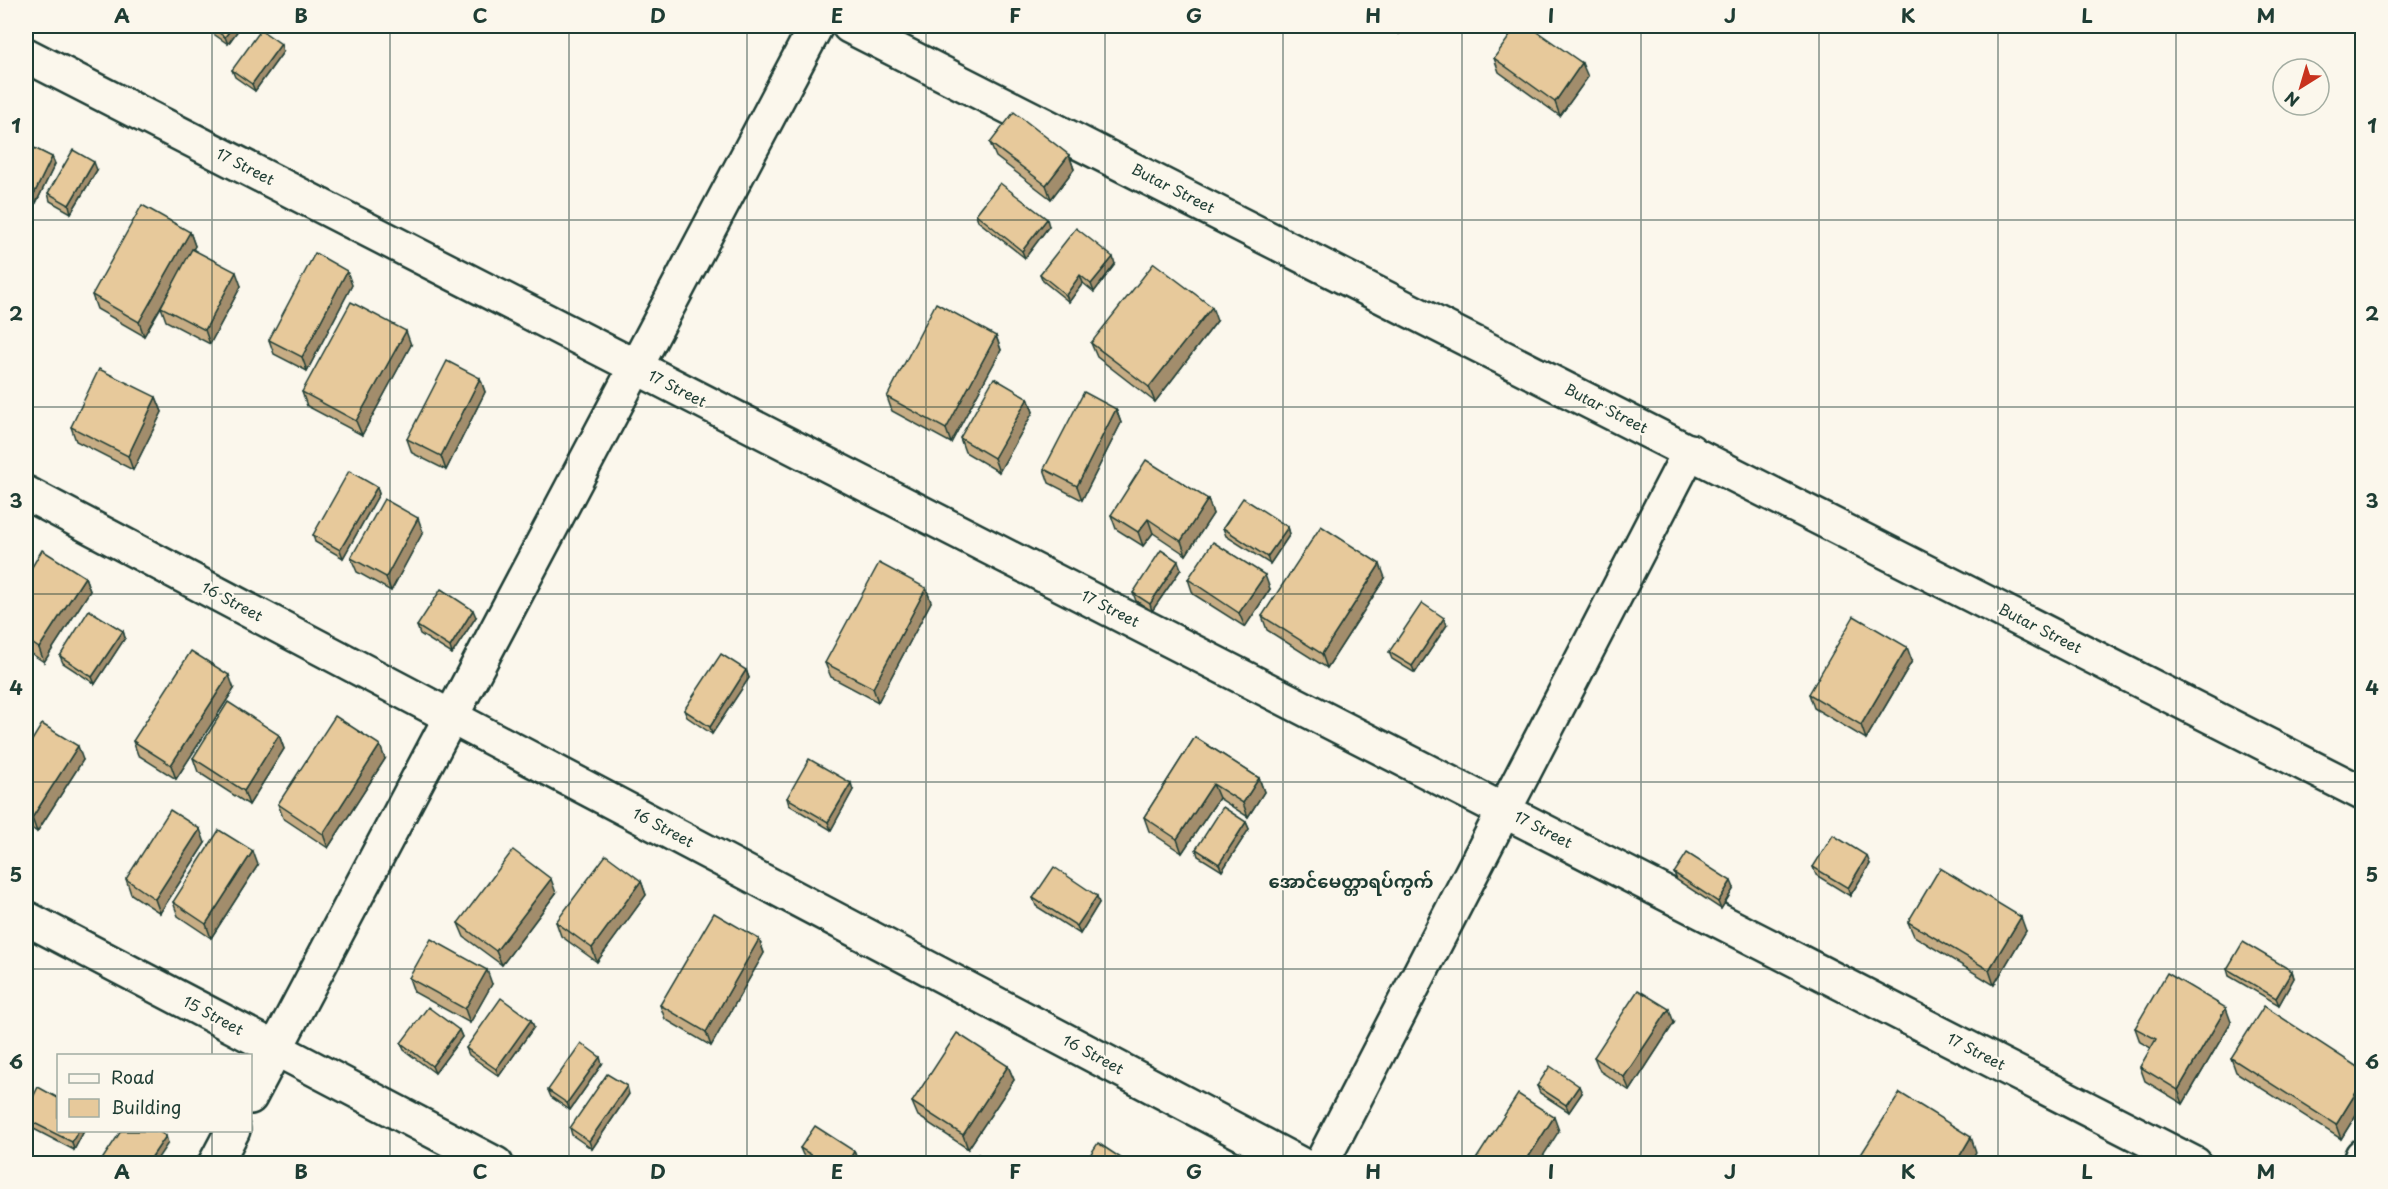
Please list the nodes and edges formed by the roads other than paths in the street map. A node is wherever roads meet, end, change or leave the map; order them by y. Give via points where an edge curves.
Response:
1 (816, 26) edge
2 (849, 26) edge
3 (26, 55) edge
4 (636, 368) junction
5 (1690, 451) junction
6 (26, 493) edge
7 (451, 717) junction
8 (2362, 793) edge
9 (1504, 810) junction
10 (26, 918) edge
11 (276, 1048) junction
12 (252, 1093) edge
13 (232, 1132) edge
14 (2362, 1156) edge
15 (215, 1164) edge
16 (496, 1164) edge
17 (1300, 1164) edge
18 (1321, 1164) edge
19 (2195, 1164) edge
20 (2359, 1164) edge

1 - 4 street
2 - 5 street, Butar Street
3 - 4 street, 17 Street
4 - 7 street
4 - 9 street, 17 Street
5 - 8 street, Butar Street
5 - 9 street
6 - 7 street, 16 Street
7 - 11 street
7 - 17 street, 16 Street
9 - 18 street
9 - 19 street, 17 Street
10 - 11 street, 15 Street
11 - 12 street
11 - 16 street, 15 Street
13 - 15 street
14 - 20 street

